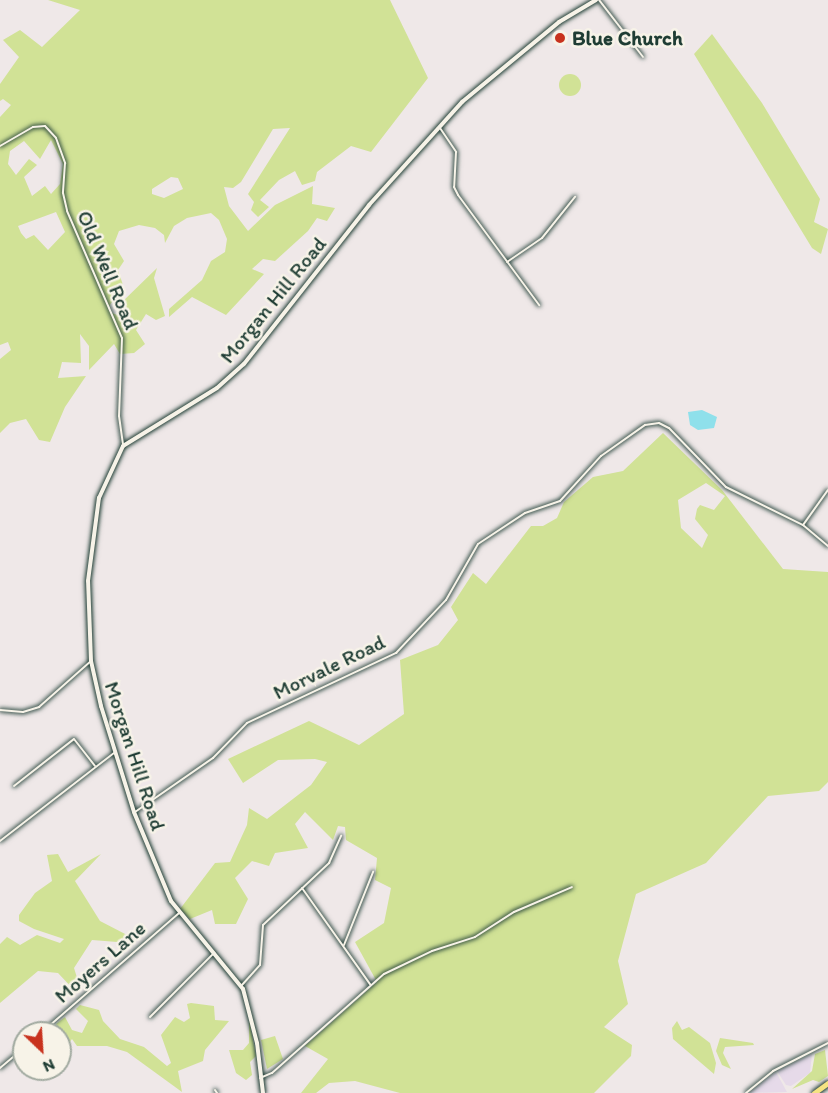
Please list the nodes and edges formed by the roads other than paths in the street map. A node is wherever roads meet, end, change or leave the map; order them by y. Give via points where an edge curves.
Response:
1 (597, 0) edge
2 (643, 57) dead end
3 (439, 127) junction
4 (0, 146) edge
5 (575, 197) dead end
6 (507, 262) junction
7 (539, 305) dead end
8 (123, 446) junction
9 (828, 490) edge
10 (803, 525) junction
11 (828, 546) edge
12 (91, 661) junction
13 (0, 710) edge
14 (114, 753) junction
15 (95, 766) junction
16 (14, 786) dead end
17 (134, 812) junction
18 (341, 836) dead end
19 (0, 842) edge
20 (373, 872) dead end
21 (572, 887) dead end
22 (302, 888) junction
23 (179, 914) junction
24 (344, 945) junction
25 (214, 953) junction
26 (370, 984) junction
27 (242, 985) junction
28 (150, 1017) dead end
29 (55, 1021) edge
30 (828, 1043) edge
31 (12, 1058) edge
32 (0, 1068) edge
33 (260, 1078) junction
34 (828, 1083) edge
35 (263, 1093) edge
36 (746, 1093) edge
37 (814, 1093) edge

1 - 2 street
1 - 3 main road, Morgan Hill Road via 559,22 462,102
3 - 6 street via 458,160 454,187
3 - 8 main road, Morgan Hill Road via 369,204 238,371
4 - 8 street, Old Well Road via 33,127 45,126 57,138 65,163 63,193 67,212 122,338 119,417
5 - 6 street via 542,238
6 - 7 street
8 - 12 main road, Morgan Hill Road via 104,483 91,541
9 - 10 street
10 - 11 street, Morvale Road
10 - 17 street, Morvale Road via 726,487 669,429 659,423 645,424 601,456 560,501 525,513 478,544 442,605 396,653 243,725 213,758
12 - 13 street via 39,707 23,712
12 - 14 main road, Morgan Hill Road
14 - 15 street
14 - 17 main road, Morgan Hill Road
15 - 16 street via 74,739
15 - 19 street
17 - 23 main road, Morgan Hill Road
18 - 22 street via 332,860
20 - 24 street
21 - 26 street via 514,912 475,937 426,954
22 - 24 street
22 - 27 street via 262,925 259,968
23 - 25 main road, Morgan Hill Road
23 - 29 street, Moyers Lane
24 - 26 street
25 - 27 main road, Morgan Hill Road
25 - 28 street
26 - 33 street via 271,1074
27 - 33 main road, Morgan Hill Road via 256,1040
30 - 36 street via 773,1071
31 - 32 street
33 - 35 main road, Morgan Hill Road
34 - 37 highway

